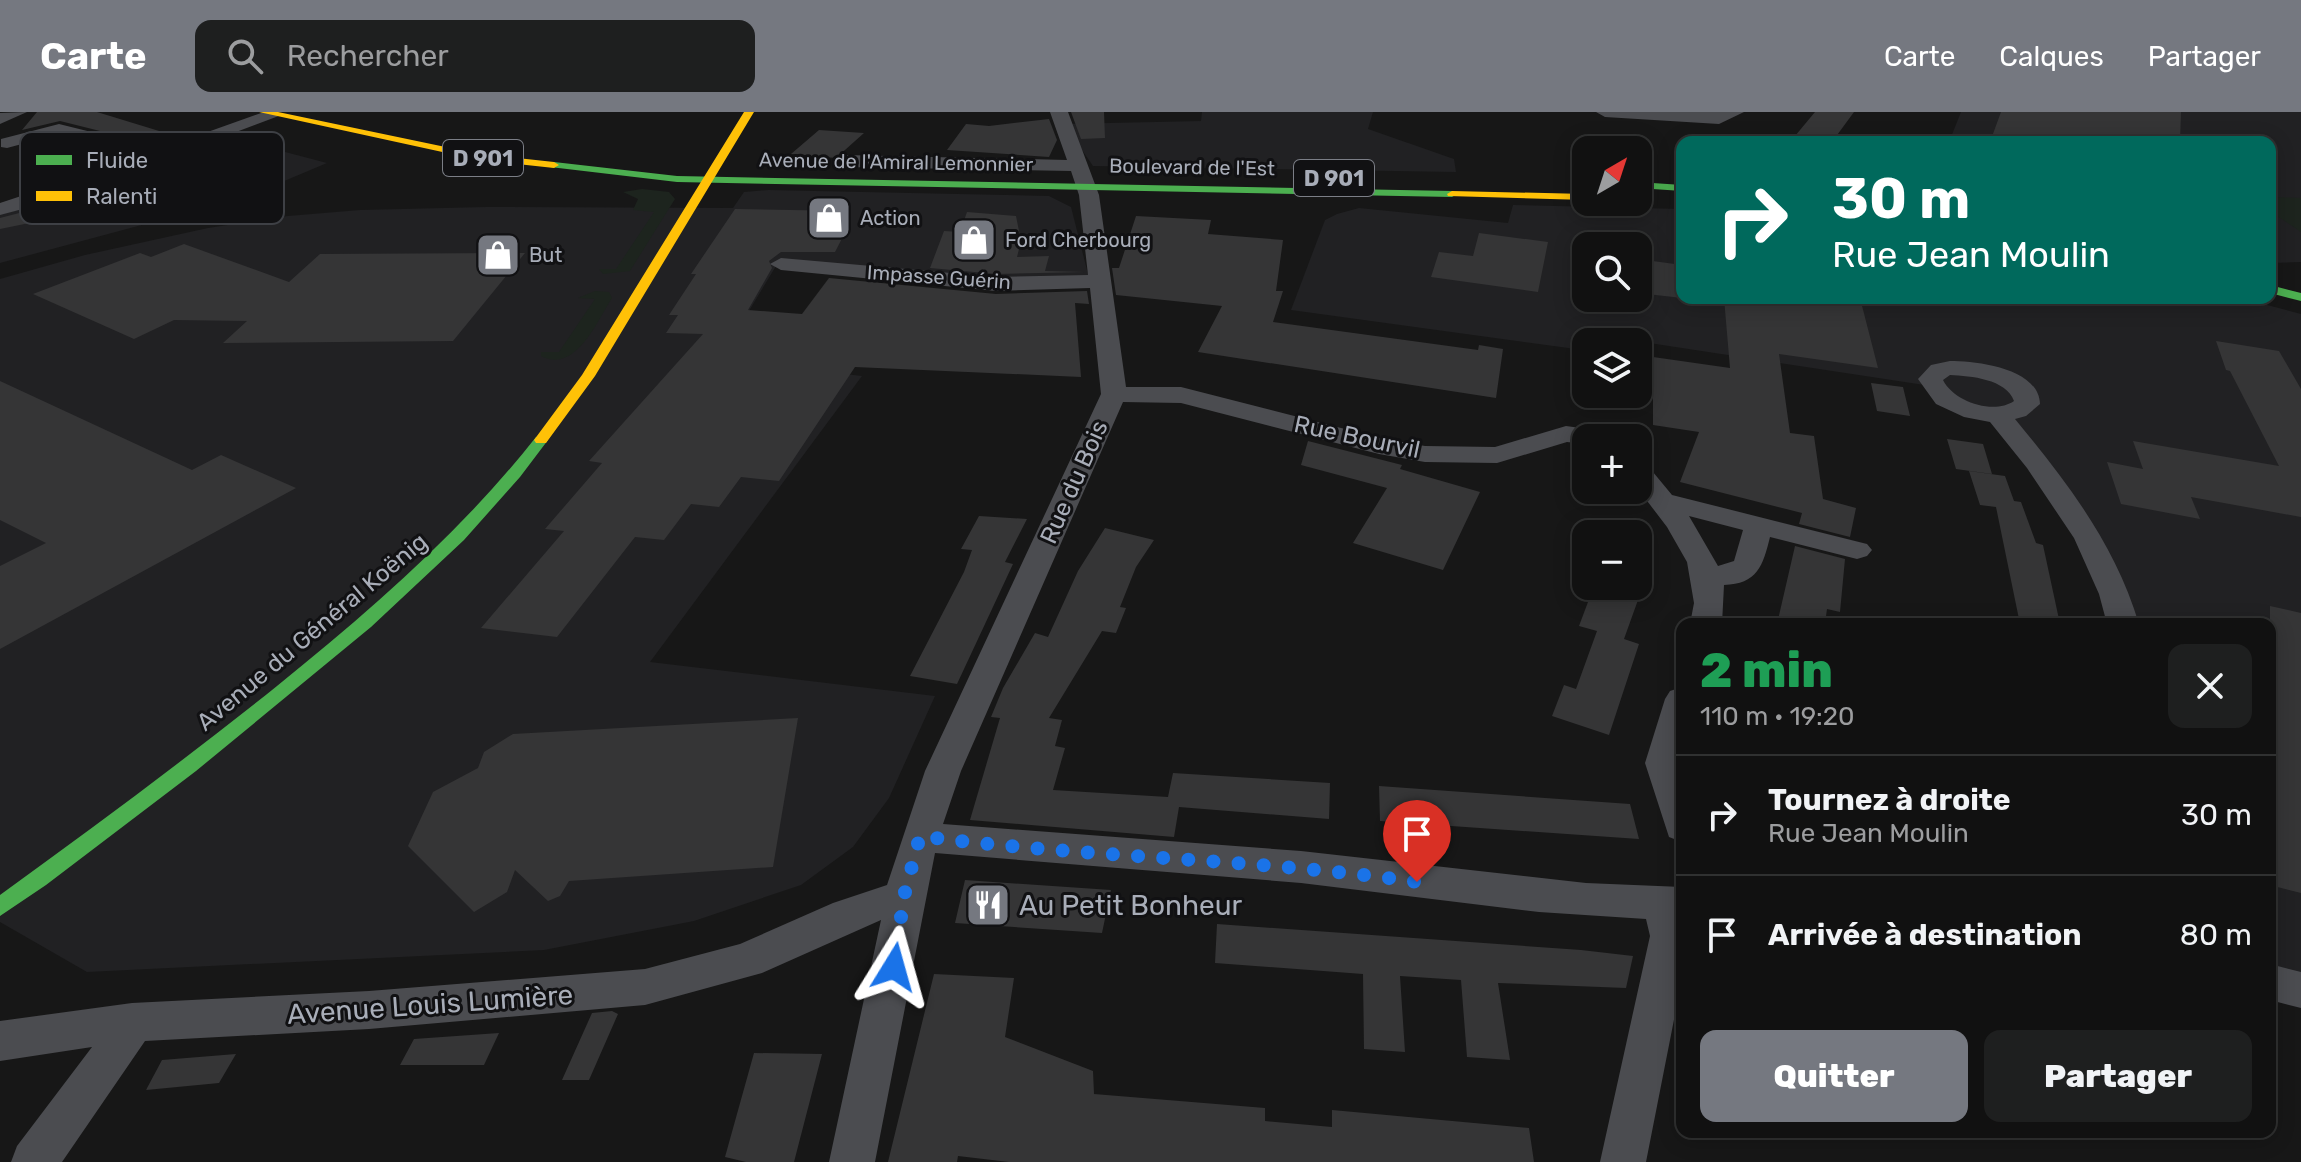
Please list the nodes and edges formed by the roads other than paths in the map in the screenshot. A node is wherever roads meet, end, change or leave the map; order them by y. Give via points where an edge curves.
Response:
1 (18, 112) edge
2 (329, 112) edge
3 (749, 112) edge
4 (1059, 112) edge
5 (1605, 112) edge
6 (1735, 112) edge
7 (269, 113) edge
8 (0, 119) edge
9 (48, 132) edge
10 (71, 132) edge
11 (220, 132) edge
12 (20, 140) edge
13 (7, 143) dead end
14 (845, 161) dead end
15 (709, 174) junction
16 (1083, 176) junction
17 (1572, 183) edge
18 (1652, 186) edge
19 (1676, 188) edge
20 (1572, 196) edge
21 (1652, 198) edge
22 (1676, 199) edge
23 (20, 204) edge
24 (0, 209) edge
25 (781, 264) dead end
26 (1098, 281) junction
27 (2276, 291) edge
28 (2301, 297) edge
29 (1114, 394) junction
30 (1997, 413) dead end
31 (1572, 435) edge
32 (1652, 489) edge
33 (1662, 501) junction
34 (1759, 525) junction
35 (1857, 550) dead end
36 (1706, 576) junction
37 (1708, 618) edge
38 (2122, 618) edge
39 (1676, 719) edge
40 (1676, 807) edge
41 (920, 836) junction
42 (904, 896) junction
43 (1672, 903) edge
44 (0, 907) edge
45 (2276, 984) edge
46 (2301, 990) edge
47 (132, 1022) junction
48 (0, 1041) edge
49 (34, 1162) edge
50 (852, 1162) edge
51 (1623, 1162) edge

1 - 8 street
2 - 15 main road, Avenue de l'Amiral Lemonnier / D 901 via 498,146
3 - 15 main road, Avenue du Général Koënig
4 - 16 street, Rue du Bois
5 - 6 street via 1719,119
7 - 11 street
7 - 15 main road, Avenue de l'Amiral Lemonnier / D 901 via 455,153 572,170
9 - 10 street
12 - 13 street
14 - 16 street
15 - 16 main road, Avenue de l'Amiral Lemonnier / D 901
15 - 16 main road, Avenue de l'Amiral Lemonnier / D 901
15 - 44 main road, Avenue du Général Koënig via 576,395 457,540 401,594 244,723
16 - 17 main road, D 901
16 - 20 main road, Boulevard de l'Est / D 901
16 - 26 street, Rue du Bois
18 - 19 main road
21 - 22 main road
23 - 24 street
25 - 26 street, Impasse Guérin via 996,284
26 - 29 street, Rue du Bois
27 - 28 main road
29 - 31 street, Rue Bourvil via 1181,395 1425,454 1497,455
29 - 41 street, Rue du Bois via 943,771
30 - 38 street via 2073,507 2114,587
32 - 33 street
33 - 34 street
33 - 36 street via 1703,562
34 - 35 street
34 - 36 street via 1748,565 1737,575
36 - 37 street via 1713,603
39 - 40 street via 1663,763
41 - 42 street, Rue du Bois
41 - 43 street via 1009,848 1302,867 1466,889
42 - 47 street, Avenue Louis Lumière via 747,960 645,987 369,1010
42 - 50 street, Rue du Bois
43 - 51 street via 1670,936
45 - 46 street
47 - 48 street, Avenue Louis Lumière
47 - 49 street

